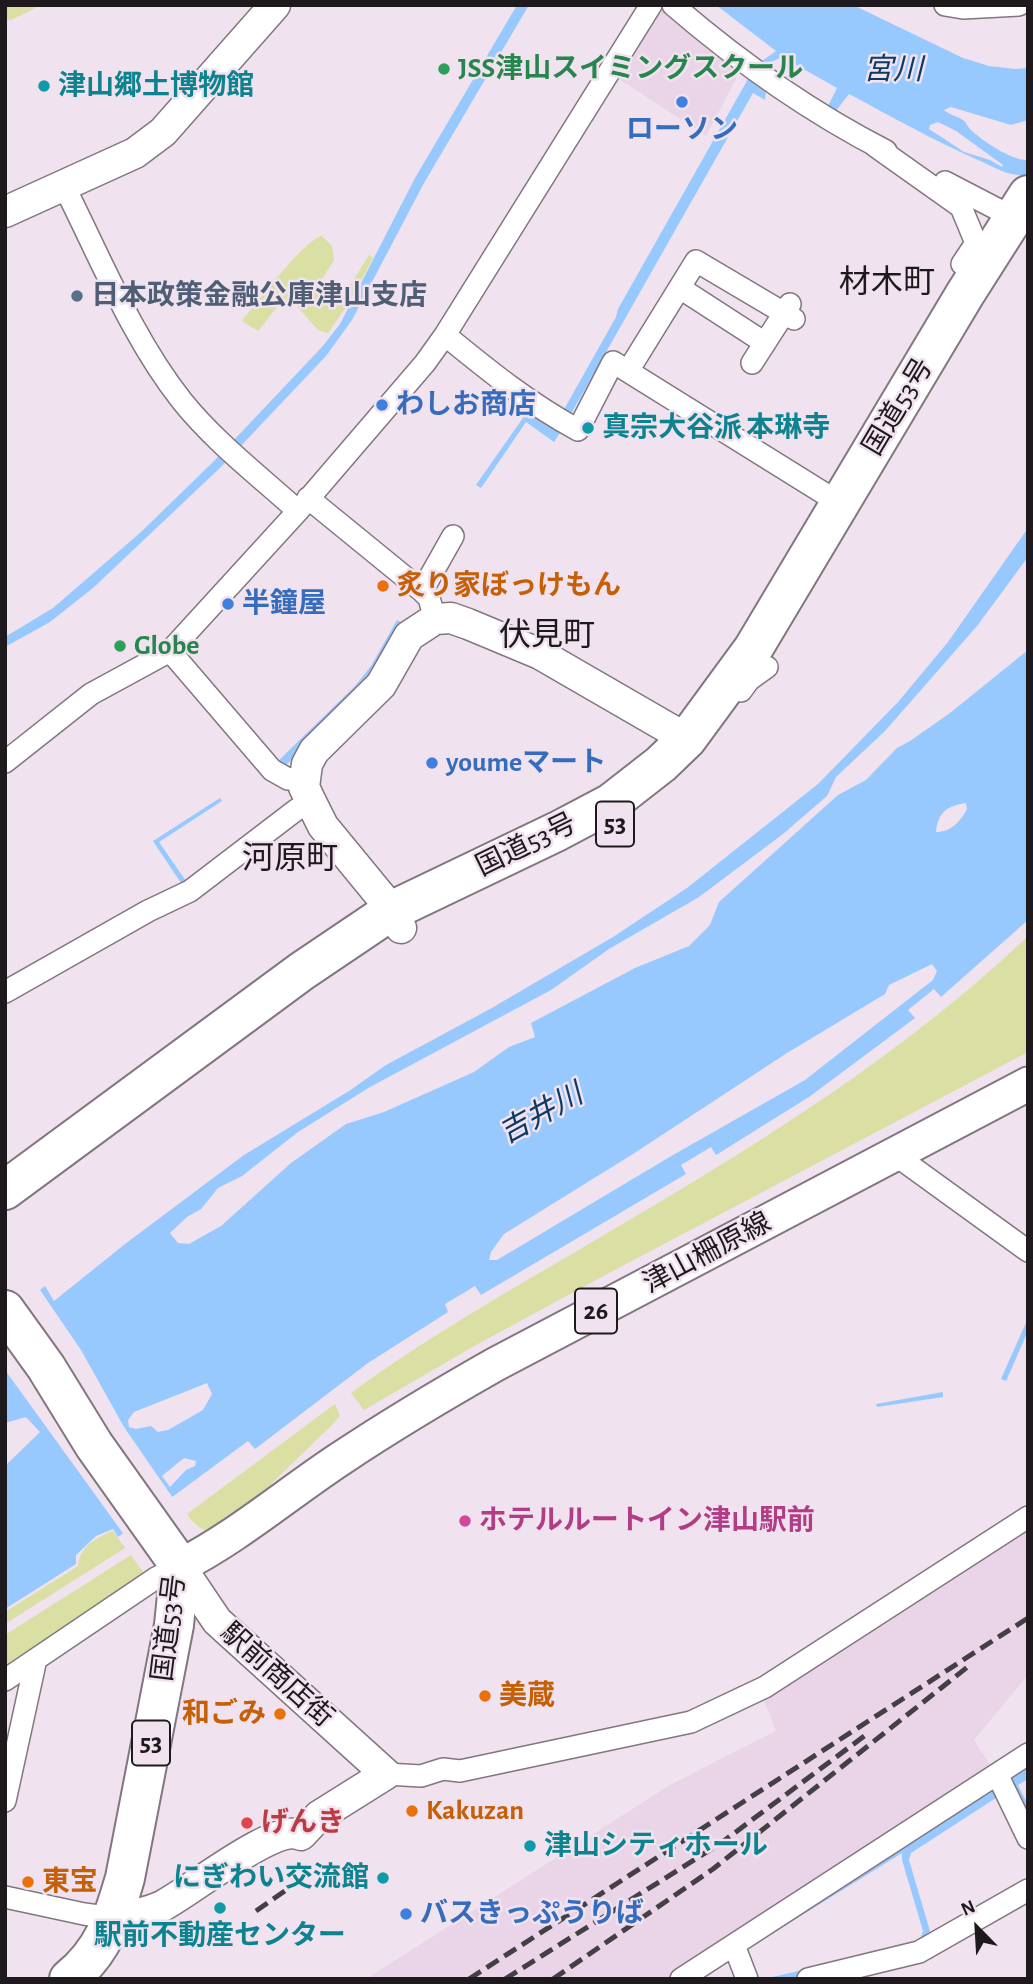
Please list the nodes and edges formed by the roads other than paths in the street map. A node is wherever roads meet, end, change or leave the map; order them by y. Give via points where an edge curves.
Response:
1 (275, 5) edge
2 (651, 5) edge
3 (673, 5) edge
4 (946, 5) edge
5 (1019, 5) edge
6 (875, 146) junction
7 (64, 186) junction
8 (5, 212) edge
9 (1024, 215) edge
10 (680, 288) junction
11 (444, 335) junction
12 (765, 343) junction
13 (752, 363) dead end
14 (628, 371) junction
15 (825, 494) junction
16 (303, 504) junction
17 (453, 536) dead end
18 (422, 591) junction
19 (772, 618) junction
20 (435, 619) junction
21 (170, 651) junction
22 (767, 667) junction
23 (687, 739) junction
24 (5, 762) edge
25 (308, 790) junction
26 (396, 919) junction
27 (5, 992) edge
28 (1028, 1084) edge
29 (894, 1154) junction
30 (5, 1190) edge
31 (5, 1213) edge
32 (1028, 1251) edge
33 (5, 1310) edge
34 (1028, 1517) edge
35 (178, 1562) junction
36 (36, 1659) junction
37 (5, 1680) edge
38 (1028, 1754) edge
39 (386, 1774) junction
40 (997, 1774) junction
41 (5, 1801) edge
42 (1028, 1838) edge
43 (1028, 1890) edge
44 (5, 1897) edge
45 (114, 1918) junction
46 (734, 1945) junction
47 (69, 1979) edge
48 (681, 1979) edge
49 (747, 1979) edge
50 (808, 1979) edge

1 - 7 street via 163,132 135,153
2 - 11 street
3 - 6 street via 720,45
4 - 5 street
6 - 9 street
6 - 15 street via 961,207 976,243
7 - 8 street
7 - 16 street via 145,348 169,384 213,435
9 - 19 highway, 国道53号 / 53
9 - 22 highway, 国道53号 / 53
10 - 12 street
10 - 12 street via 696,261 789,312
10 - 14 street
11 - 14 street via 508,387 578,430 613,362
11 - 16 street
12 - 13 street
14 - 15 street
15 - 19 street via 757,610
16 - 18 street
16 - 21 street
17 - 18 street
18 - 20 street via 429,597
19 - 23 highway, 国道53号 / 53 via 723,694
20 - 23 street via 452,618 540,654
20 - 25 street via 409,636 381,685 314,751 307,764
21 - 24 street via 91,694
21 - 25 street via 272,770
22 - 23 street via 750,680 707,733 696,741
22 - 26 highway, 国道53号 / 53 via 707,748 622,820 569,849
23 - 26 highway, 国道53号 / 53 via 611,803
25 - 26 street via 323,826
25 - 27 street via 296,810 190,891
26 - 30 highway, 国道53号 / 53 via 302,971
26 - 31 highway, 国道53号 / 53
28 - 29 main road, 津山柵原線 / 26
29 - 32 street
29 - 35 main road, 津山柵原線 / 26 via 496,1364 341,1458 209,1551
33 - 35 highway, 国道53号
34 - 39 street via 765,1687 691,1722 460,1772
35 - 36 street
35 - 39 street, 駅前商店街 via 217,1621
35 - 45 highway, 国道53号 / 53 via 174,1625
36 - 37 street
36 - 41 street
38 - 40 street
39 - 45 street via 319,1816 301,1835 279,1836 255,1848 160,1907
40 - 42 street
40 - 46 street
43 - 50 street via 919,1952
44 - 45 street
45 - 47 highway, 国道53号 / 53 via 95,1952
46 - 48 street
46 - 49 street

